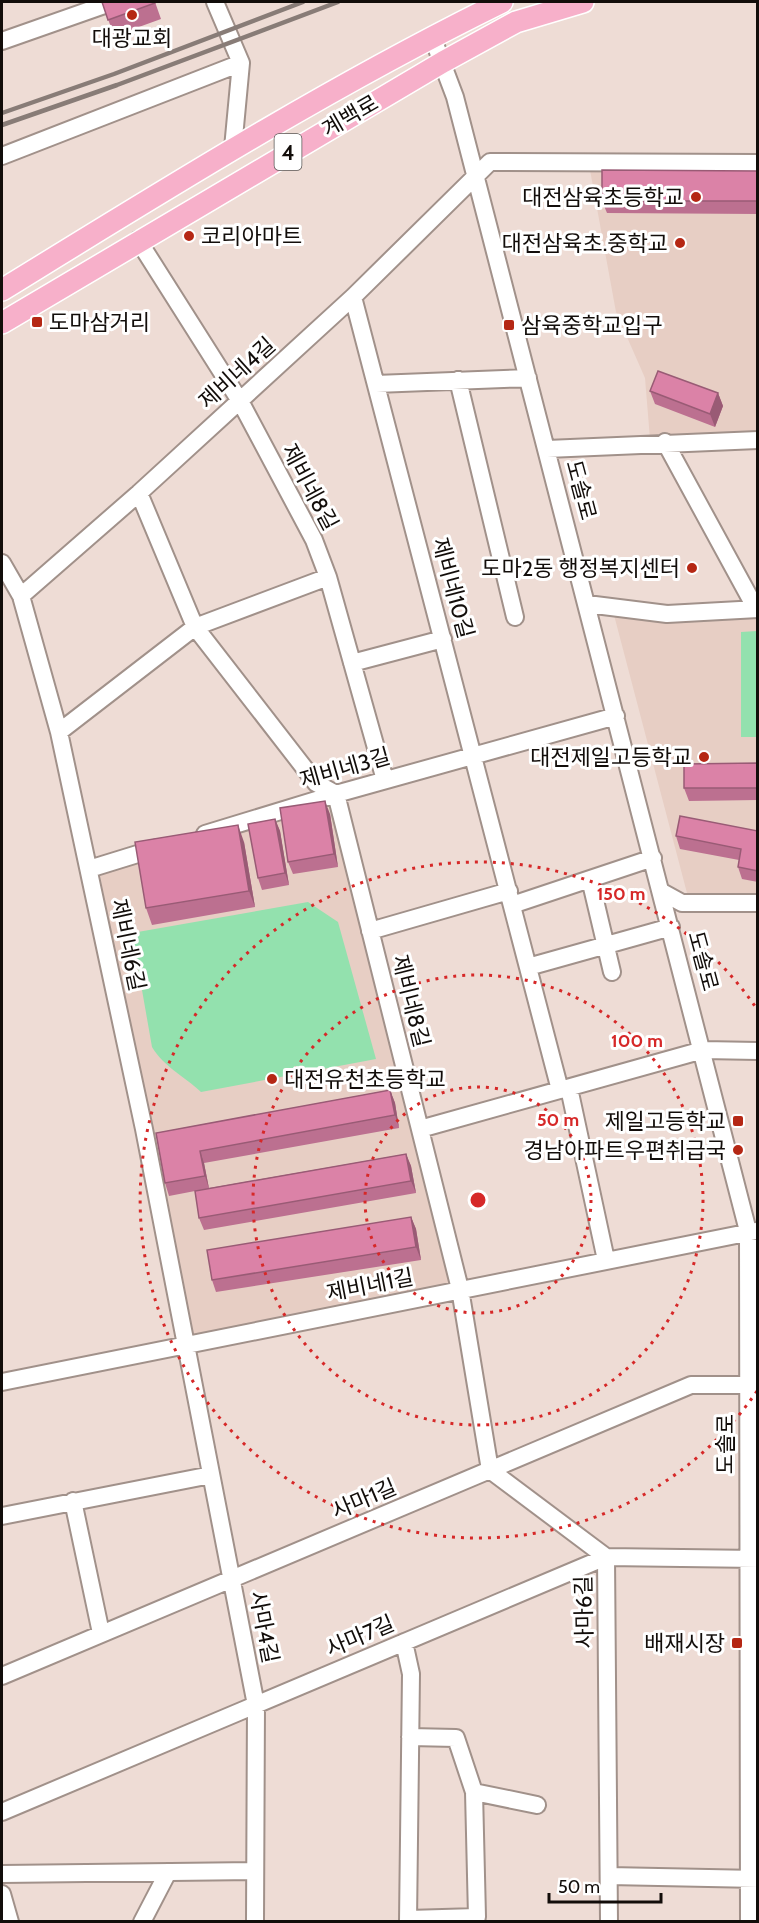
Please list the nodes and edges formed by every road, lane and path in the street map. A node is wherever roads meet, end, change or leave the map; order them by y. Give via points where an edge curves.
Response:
1 (113, 2) edge
2 (215, 2) edge
3 (502, 2) edge
4 (583, 2) edge
5 (432, 36) junction
6 (2, 41) edge
7 (443, 62) junction
8 (241, 63) junction
9 (233, 148) junction
10 (2, 156) edge
11 (758, 163) edge
12 (476, 178) junction
13 (138, 240) junction
14 (2, 290) edge
15 (353, 297) junction
16 (2, 323) edge
17 (528, 378) junction
18 (458, 380) junction
19 (376, 384) junction
20 (240, 401) junction
21 (758, 440) edge
22 (665, 442) junction
23 (547, 449) junction
24 (139, 493) junction
25 (2, 562) edge
26 (328, 577) junction
27 (21, 596) junction
28 (587, 604) junction
29 (757, 609) edge
30 (515, 617) dead end
31 (195, 627) junction
32 (443, 639) junction
33 (352, 663) junction
34 (616, 716) junction
35 (59, 732) junction
36 (473, 756) junction
37 (384, 780) junction
38 (336, 794) junction
39 (653, 858) junction
40 (89, 869) junction
41 (590, 879) junction
42 (662, 892) junction
43 (510, 898) junction
44 (758, 903) edge
45 (671, 927) junction
46 (370, 931) junction
47 (606, 946) junction
48 (528, 967) junction
49 (612, 972) dead end
50 (703, 1050) junction
51 (758, 1051) edge
52 (565, 1089) junction
53 (420, 1129) junction
54 (753, 1231) edge
55 (606, 1260) junction
56 (460, 1289) junction
57 (185, 1345) junction
58 (2, 1382) edge
59 (753, 1385) edge
60 (490, 1470) junction
61 (211, 1475) junction
62 (73, 1501) junction
63 (2, 1516) edge
64 (606, 1557) junction
65 (753, 1559) edge
66 (231, 1581) junction
67 (101, 1633) junction
68 (405, 1642) junction
69 (2, 1676) edge
70 (256, 1705) junction
71 (410, 1737) junction
72 (474, 1792) junction
73 (537, 1805) dead end
74 (2, 1812) edge
75 (168, 1872) junction
76 (255, 1872) junction
77 (2, 1874) edge
78 (609, 1876) junction
79 (753, 1879) edge
80 (2, 1894) edge
81 (7, 1919) edge
82 (408, 1920) edge
83 (142, 1922) edge
84 (255, 1922) edge
85 (609, 1922) edge
86 (748, 1922) edge

1 - 6 street
2 - 8 street
3 - 5 main road, 계백로 / 4
4 - 7 main road, 계백로 / 4 via 516,22
5 - 7 street, 도솔로
5 - 9 main road, 계백로 / 4
7 - 12 street, 도솔로
7 - 13 main road, 계백로 / 4
8 - 9 street
8 - 10 street
9 - 14 main road, 계백로 / 4
11 - 12 street, 제비네4길 via 498,160 490,162
12 - 15 street, 제비네4길
12 - 17 street, 도솔로
13 - 16 main road, 계백로 / 4
13 - 20 street, 제비네8길
15 - 19 street, 제비네10길
15 - 20 street, 제비네4길
17 - 18 street
17 - 23 street, 도솔로
18 - 19 street
18 - 30 street
19 - 32 street, 제비네10길
20 - 24 street, 제비네4길
20 - 26 street, 제비네8길 via 314,540
21 - 22 street
22 - 23 street
22 - 29 street
23 - 28 street, 도솔로
24 - 27 street, 제비네4길
24 - 31 street
25 - 27 street, 제비네6길
26 - 31 street
26 - 33 street, 제비네8길
27 - 35 street, 제비네6길
28 - 29 street via 667,614
28 - 34 street, 도솔로
31 - 35 street
31 - 38 street via 316,783
32 - 33 street
32 - 36 street, 제비네10길
33 - 37 street, 제비네8길
34 - 36 street, 제비네3길
34 - 39 street, 도솔로
35 - 40 street, 제비네6길
36 - 37 street, 제비네3길
36 - 43 street, 제비네10길
37 - 38 street, 제비네3길
38 - 40 street, 제비네3길
38 - 46 street, 제비네8길
39 - 41 street
39 - 42 street, 도솔로
40 - 57 street, 제비네6길
41 - 43 street
41 - 47 street
42 - 44 street via 682,903
42 - 45 street, 도솔로
43 - 46 street
43 - 48 street, 제비네10길
45 - 47 street
45 - 50 street, 도솔로
46 - 53 street, 제비네8길
47 - 48 street
47 - 49 street
48 - 52 street, 제비네10길
50 - 51 street
50 - 52 street
50 - 54 street, 도솔로
52 - 53 street
52 - 55 street, 제비네10길
53 - 56 street, 제비네8길
54 - 55 street, 제비네1길
54 - 59 street, 도솔로
55 - 56 street, 제비네1길
56 - 57 street, 제비네1길
56 - 60 street
57 - 58 street, 제비네1길
57 - 61 street, 사마4길
59 - 60 street, 사마1길 via 691,1385
59 - 65 street, 도솔로
60 - 64 street, 사마6길
60 - 66 street, 사마1길
61 - 62 street
61 - 66 street, 사마4길
62 - 63 street
62 - 67 street
64 - 65 street, 사마7길
64 - 68 street, 사마7길
64 - 78 street, 사마6길
65 - 79 street, 도솔로
66 - 67 street, 사마1길
66 - 70 street, 사마4길
67 - 69 street, 사마1길
68 - 70 street, 사마7길
68 - 71 street via 411,1674
70 - 74 street, 사마7길
70 - 76 street, 사마4길
71 - 72 street via 456,1738
71 - 82 street
72 - 73 street
72 - 82 street via 477,1917
75 - 76 street
75 - 77 street
75 - 83 street
76 - 84 street, 사마4길
78 - 79 street
78 - 85 street, 사마6길
79 - 86 street, 도솔로
80 - 81 street

